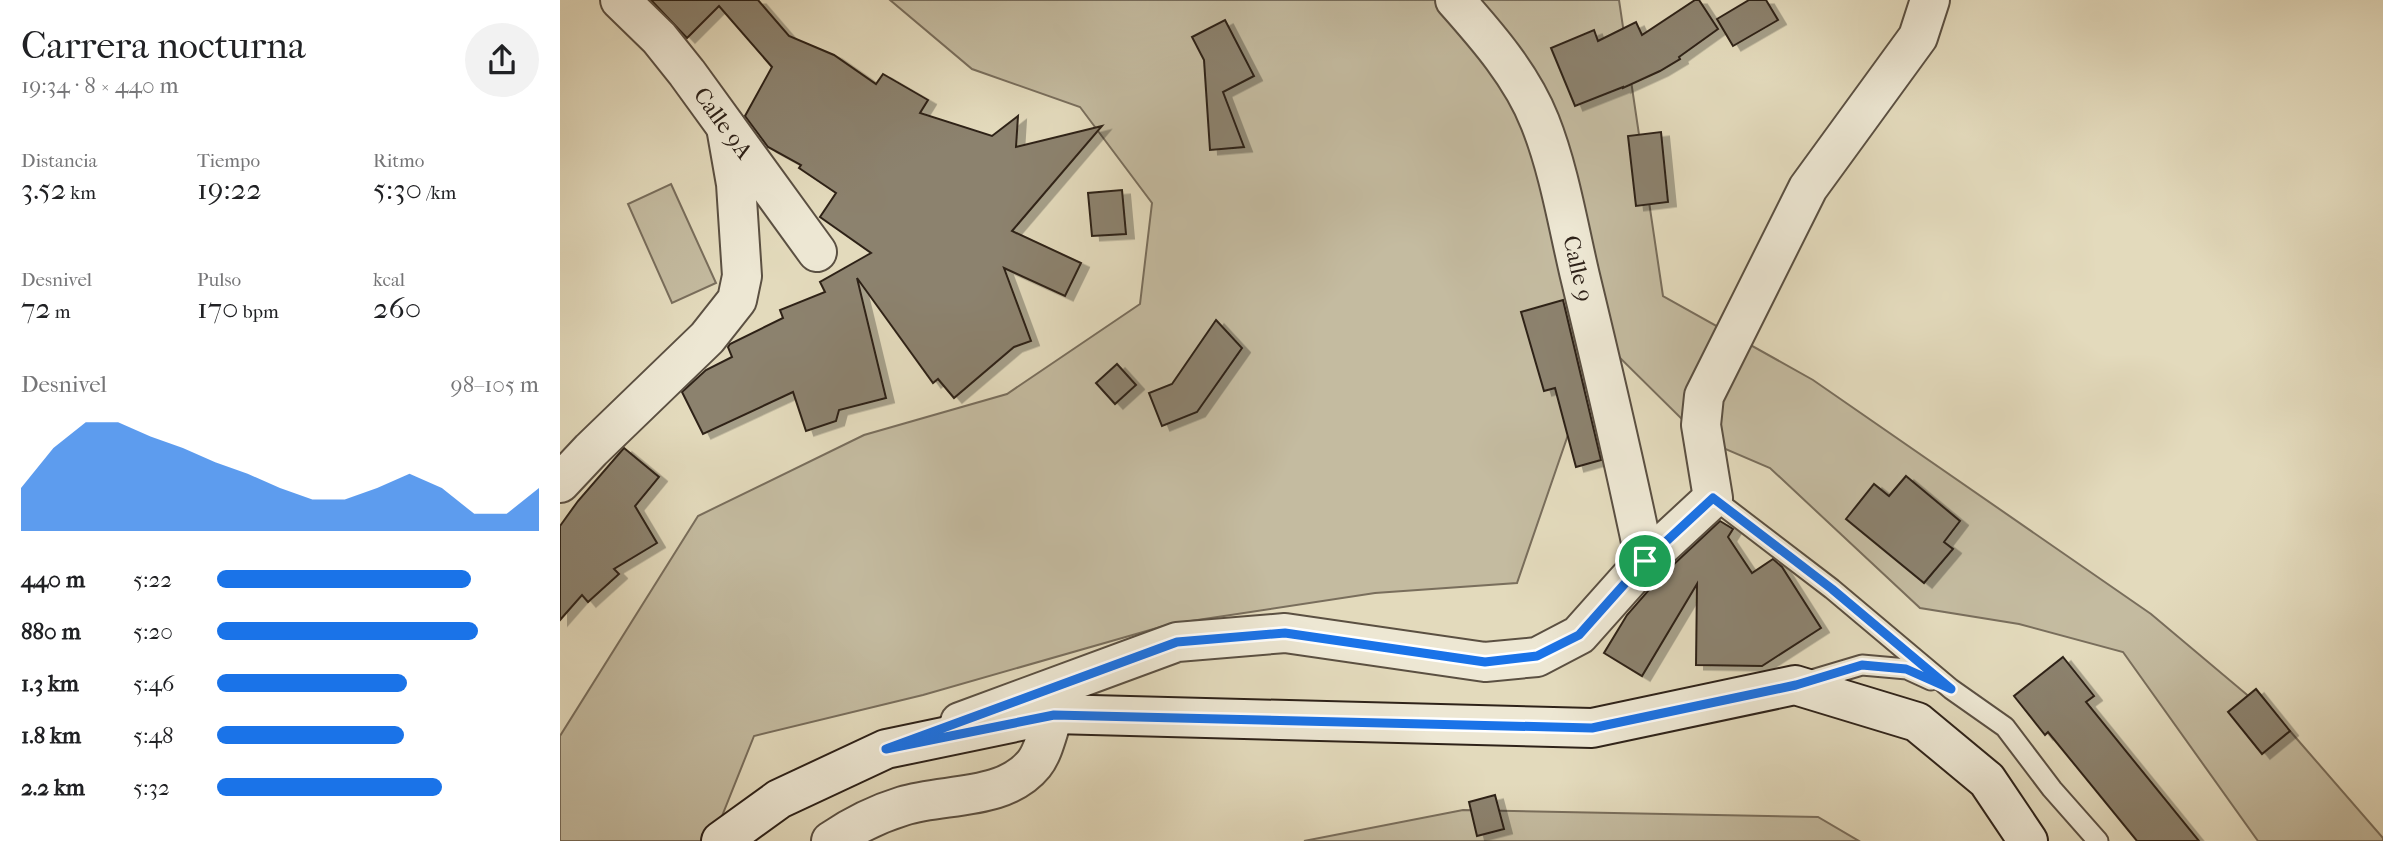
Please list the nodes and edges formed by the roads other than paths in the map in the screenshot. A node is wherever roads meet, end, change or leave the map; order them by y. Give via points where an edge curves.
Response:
1 (620, 0) edge
2 (1455, 0) edge
3 (1930, 0) edge
4 (726, 127) junction
5 (817, 252) dead end
6 (560, 483) edge
7 (1713, 498) junction
8 (1645, 561) junction
9 (1796, 685) junction
10 (1951, 689) junction
11 (1054, 715) junction
12 (886, 749) junction
13 (721, 841) edge
14 (831, 841) edge
15 (2028, 841) edge
16 (2098, 841) edge

1 - 4 street, Calle 9A via 659,38
2 - 8 street, Calle 9 via 1514,75 1540,121 1558,180
3 - 7 street via 1918,37 1808,188 1704,396 1701,425
4 - 5 street, Calle 9A
4 - 6 street via 736,184 742,276 737,300 708,338
7 - 8 street
7 - 10 lane via 1842,597
8 - 12 street via 1579,635 1537,656 1485,662 1285,633 1177,642
9 - 10 lane via 1862,665 1906,669
9 - 11 street via 1592,728
9 - 15 street via 1917,722 1987,780
10 - 16 lane via 2006,727
11 - 12 street
11 - 14 street via 1034,763 1014,781 904,805 854,825
12 - 13 street via 779,799

